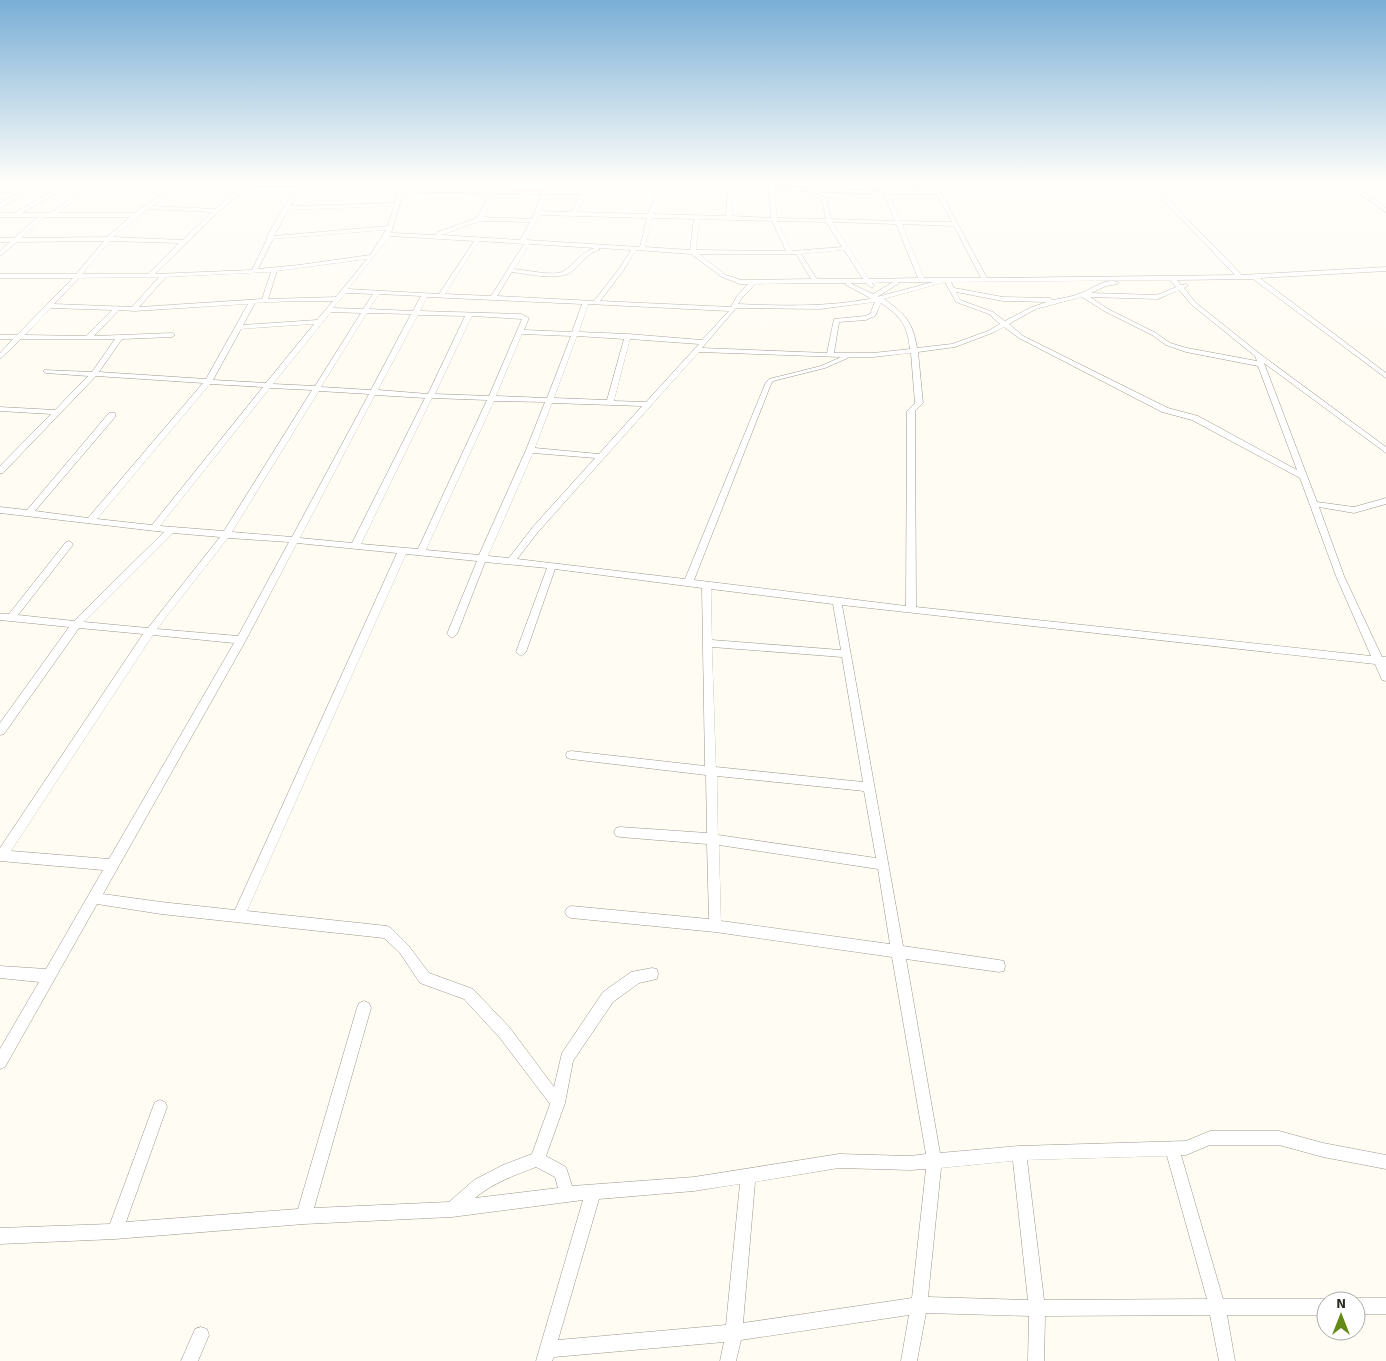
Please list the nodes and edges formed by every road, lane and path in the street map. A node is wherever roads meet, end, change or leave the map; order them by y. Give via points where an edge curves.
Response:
1 (12, 244) edge
2 (104, 244) edge
3 (182, 244) edge
4 (266, 244) edge
5 (380, 244) edge
6 (475, 244) edge
7 (524, 244) edge
8 (546, 244) edge
9 (644, 244) edge
10 (694, 244) edge
11 (785, 244) edge
12 (843, 244) edge
13 (907, 244) edge
14 (965, 244) edge
15 (1208, 244) edge
16 (609, 248) junction
17 (846, 248) junction
18 (634, 249) junction
19 (642, 250) junction
20 (693, 252) junction
21 (790, 253) junction
22 (798, 253) junction
23 (0, 254) edge
24 (372, 256) junction
25 (1386, 269) edge
26 (275, 270) junction
27 (511, 270) junction
28 (254, 271) junction
29 (0, 276) edge
30 (78, 276) junction
31 (149, 276) junction
32 (164, 276) junction
33 (1223, 277) junction
34 (1240, 277) junction
35 (1254, 277) junction
36 (1172, 278) junction
37 (985, 279) junction
38 (1136, 279) junction
39 (947, 280) junction
40 (922, 281) junction
41 (816, 282) junction
42 (841, 282) junction
43 (869, 282) junction
44 (898, 282) junction
45 (752, 283) junction
46 (1179, 286) junction
47 (952, 290) junction
48 (344, 291) junction
49 (377, 292) junction
50 (425, 294) junction
51 (441, 295) junction
52 (1083, 295) junction
53 (493, 298) junction
54 (338, 299) junction
55 (875, 299) junction
56 (1056, 300) junction
57 (264, 302) junction
58 (586, 302) junction
59 (596, 302) junction
60 (252, 303) junction
61 (49, 306) junction
62 (845, 306) junction
63 (93, 307) junction
64 (734, 307) junction
65 (117, 309) junction
66 (134, 309) junction
67 (330, 310) junction
68 (875, 310) junction
69 (365, 311) junction
70 (416, 313) junction
71 (469, 315) junction
72 (320, 322) junction
73 (104, 323) junction
74 (1005, 325) junction
75 (240, 327) junction
76 (520, 332) junction
77 (575, 334) junction
78 (172, 335) dead end
79 (628, 336) junction
80 (0, 337) edge
81 (18, 337) junction
82 (120, 337) junction
83 (88, 338) junction
84 (705, 342) junction
85 (698, 350) junction
86 (913, 351) junction
87 (830, 355) junction
88 (852, 355) junction
89 (1258, 356) junction
90 (0, 357) edge
91 (1261, 364) junction
92 (46, 372) dead end
93 (94, 374) junction
94 (1386, 376) edge
95 (208, 382) junction
96 (268, 384) junction
97 (316, 388) junction
98 (372, 392) junction
99 (430, 396) junction
100 (491, 399) junction
101 (549, 401) junction
102 (610, 402) junction
103 (648, 404) junction
104 (0, 409) edge
105 (56, 412) junction
106 (112, 416) dead end
107 (530, 450) junction
108 (1386, 451) edge
109 (600, 456) junction
110 (0, 471) edge
111 (1304, 477) junction
112 (1386, 501) edge
113 (1314, 504) junction
114 (0, 510) edge
115 (29, 513) junction
116 (91, 520) junction
117 (154, 528) junction
118 (171, 530) junction
119 (225, 536) junction
120 (294, 540) junction
121 (70, 544) dead end
122 (355, 546) junction
123 (403, 550) junction
124 (421, 552) junction
125 (482, 559) junction
126 (511, 561) junction
127 (552, 566) junction
128 (688, 583) junction
129 (706, 585) junction
130 (837, 601) junction
131 (911, 610) junction
132 (0, 617) edge
133 (11, 618) junction
134 (77, 623) junction
135 (151, 630) junction
136 (452, 634) dead end
137 (241, 640) junction
138 (708, 643) junction
139 (521, 652) dead end
140 (847, 654) junction
141 (1381, 661) edge
142 (1386, 677) edge
143 (0, 731) edge
144 (571, 755) dead end
145 (711, 772) junction
146 (870, 787) junction
147 (620, 832) dead end
148 (713, 839) junction
149 (1, 856) edge
150 (883, 864) junction
151 (113, 866) junction
152 (94, 898) junction
153 (571, 912) dead end
154 (239, 916) junction
155 (715, 926) junction
156 (898, 953) junction
157 (999, 966) dead end
158 (0, 972) edge
159 (652, 974) dead end
160 (47, 976) junction
161 (364, 1008) dead end
162 (0, 1062) edge
163 (558, 1103) junction
164 (160, 1107) dead end
165 (1172, 1149) junction
166 (1019, 1153) junction
167 (537, 1159) junction
168 (934, 1160) junction
169 (1386, 1162) edge
170 (748, 1176) junction
171 (593, 1192) junction
172 (566, 1194) junction
173 (452, 1209) junction
174 (304, 1216) junction
175 (115, 1231) junction
176 (0, 1236) edge
177 (919, 1306) junction
178 (1316, 1306) edge
179 (1366, 1306) edge
180 (1386, 1306) edge
181 (1217, 1307) junction
182 (1037, 1308) junction
183 (734, 1333) junction
184 (201, 1335) dead end
185 (546, 1355) edge
186 (189, 1361) edge
187 (728, 1361) edge
188 (910, 1361) edge
189 (1036, 1361) edge
190 (1228, 1361) edge

1 - 23 street
2 - 30 street
3 - 31 street
4 - 28 street
5 - 24 street
6 - 51 street
7 - 27 street
8 - 16 street
9 - 19 street
10 - 20 street
11 - 21 street
12 - 17 street
13 - 40 street
14 - 37 street
15 - 34 street
16 - 18 street
16 - 27 street via 588,251 560,275
17 - 22 street
17 - 43 street
18 - 19 street
18 - 59 street
19 - 20 street
20 - 21 street
20 - 45 street via 724,276
21 - 22 street
22 - 41 street
24 - 26 street
24 - 48 street
25 - 35 street
26 - 28 street
26 - 57 street
27 - 53 street
28 - 32 street
29 - 30 street
30 - 31 street
30 - 61 street
31 - 32 street
32 - 66 street
33 - 34 street
33 - 36 street
33 - 46 street
34 - 35 street
35 - 94 street
36 - 38 street
36 - 46 street
37 - 38 street
37 - 39 street
38 - 52 street via 1106,284
39 - 40 street
39 - 47 street
39 - 55 street
40 - 44 street
41 - 42 street
41 - 45 street
42 - 43 street
42 - 55 street
43 - 44 street
43 - 55 street
44 - 55 street
45 - 64 street
46 - 52 street via 1158,296
46 - 89 street via 1194,304
47 - 56 street via 1003,299
47 - 74 street via 958,301 991,313
48 - 49 street
48 - 54 street
49 - 50 street
49 - 69 street
50 - 51 street
50 - 70 street
51 - 53 street
52 - 56 street
52 - 91 street via 1168,344
53 - 58 street
54 - 57 street
54 - 67 street
55 - 62 street
55 - 68 street
55 - 86 street via 894,309 908,324
56 - 74 street via 1034,308
57 - 60 street
58 - 59 street
58 - 77 street
59 - 64 street
60 - 66 street
60 - 75 street
61 - 63 street
61 - 81 street
62 - 64 street via 813,309
62 - 68 street
63 - 65 street
63 - 73 street
64 - 84 street
65 - 66 street
65 - 73 street
67 - 69 street
67 - 72 street
68 - 87 street via 866,318 836,320
69 - 70 street
69 - 97 street
70 - 71 street
70 - 98 street
71 - 76 street via 525,317
71 - 99 street
72 - 75 street
72 - 96 street
73 - 83 street
74 - 86 street via 953,346
74 - 111 street via 1021,337 1165,410 1195,418
75 - 95 street
76 - 77 street
76 - 100 street
77 - 79 street
77 - 101 street
78 - 82 street
79 - 84 street
79 - 102 street
80 - 81 street
81 - 83 street
81 - 90 street
82 - 83 street
82 - 93 street
84 - 85 street
85 - 87 street
85 - 103 street
86 - 88 street
86 - 131 street via 919,403 911,412
87 - 88 street
88 - 128 street via 768,383
89 - 91 street
89 - 108 street
91 - 111 street
92 - 93 street
93 - 95 street
93 - 105 street
95 - 96 street
95 - 116 street
96 - 97 street
96 - 117 street
97 - 98 street
97 - 119 street
98 - 99 street
98 - 120 street
99 - 100 street
99 - 122 street
100 - 101 street
100 - 124 street
101 - 102 street
101 - 107 street
102 - 103 street
103 - 109 street
104 - 105 street
105 - 110 street
106 - 115 street
107 - 109 street
107 - 125 street
109 - 126 street
111 - 113 street
112 - 113 street via 1354,510
113 - 141 street via 1340,576
114 - 115 street
115 - 116 street
116 - 117 street
117 - 118 street
118 - 119 street
118 - 134 street
119 - 120 street
119 - 135 street
120 - 122 street
120 - 137 street
121 - 133 street
122 - 123 street
123 - 124 street
123 - 154 street
124 - 125 street
125 - 126 street
125 - 136 street
126 - 127 street
127 - 128 street
127 - 139 street
128 - 129 street
129 - 130 street
129 - 138 street
130 - 131 street
130 - 140 street
131 - 141 street
132 - 133 street
133 - 134 street
134 - 135 street
134 - 143 street
135 - 137 street
135 - 149 street
137 - 151 street
138 - 140 street
138 - 145 street
140 - 146 street
141 - 142 street
144 - 145 street
145 - 146 street
145 - 148 street
146 - 150 street
147 - 148 street
148 - 150 street
148 - 155 street
149 - 151 street
150 - 156 street
151 - 152 street
152 - 154 street
152 - 160 street
153 - 155 street
154 - 163 street via 386,932 404,948 425,978 468,994 505,1033
155 - 156 street
156 - 157 street
156 - 168 street
158 - 160 street
159 - 163 street via 636,977 608,997 567,1058
160 - 162 street
161 - 174 street
163 - 167 street
164 - 175 street
165 - 166 street
165 - 169 street via 1186,1148 1210,1138 1279,1138
165 - 181 street
166 - 168 street
166 - 182 street
167 - 172 street via 561,1172
167 - 173 street via 479,1185
168 - 170 street via 910,1163 839,1161
168 - 177 street
170 - 171 street
170 - 183 street
171 - 172 street
171 - 185 street
172 - 173 street
173 - 174 street
174 - 175 street
175 - 176 street
177 - 182 street
177 - 183 street
177 - 188 street
178 - 181 street
179 - 180 street
181 - 182 street
181 - 190 street
182 - 189 street
183 - 185 street
183 - 187 street
184 - 186 street

